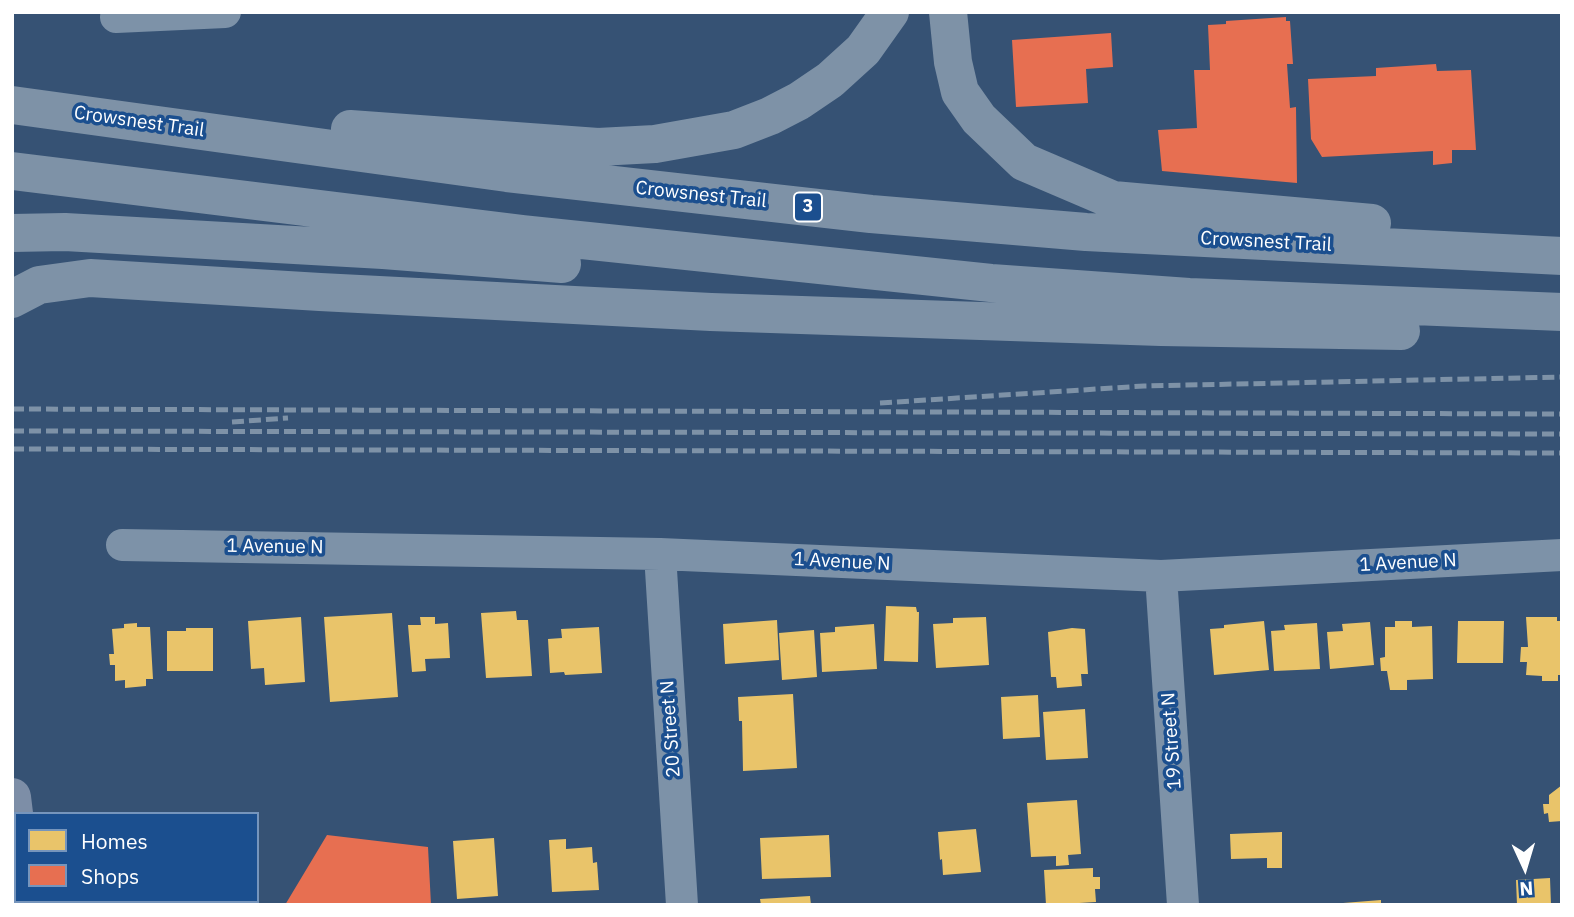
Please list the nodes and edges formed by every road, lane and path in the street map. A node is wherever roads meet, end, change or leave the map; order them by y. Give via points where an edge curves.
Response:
1 (225, 12) edge
2 (890, 12) edge
3 (948, 12) edge
4 (116, 17) dead end
5 (12, 105) edge
6 (103, 117) junction
7 (12, 171) edge
8 (12, 233) edge
9 (1562, 243) edge
10 (1562, 256) edge
11 (991, 283) junction
12 (12, 299) edge
13 (1562, 312) edge
14 (1562, 326) edge
15 (122, 545) dead end
16 (660, 554) junction
17 (1562, 555) edge
18 (1161, 576) junction
19 (682, 905) edge
20 (1182, 905) edge

1 - 4 street
2 - 6 highway via 863,50 799,101 734,130 655,144 598,147 410,132
3 - 9 highway via 960,92 979,119 1024,162 1113,200
5 - 6 highway, Crowsnest Trail / 3
6 - 10 highway, Crowsnest Trail / 3 via 507,173 871,214 1086,232
7 - 11 highway via 509,233
8 - 11 highway via 383,250 657,271
11 - 13 highway via 1189,297
12 - 14 highway via 39,285 90,278 711,312 1107,326 1444,332
15 - 16 street, 1 Avenue N
16 - 18 street, 1 Avenue N
16 - 19 street, 20 Street N
17 - 18 street, 1 Avenue N
18 - 20 street, 19 Street N

